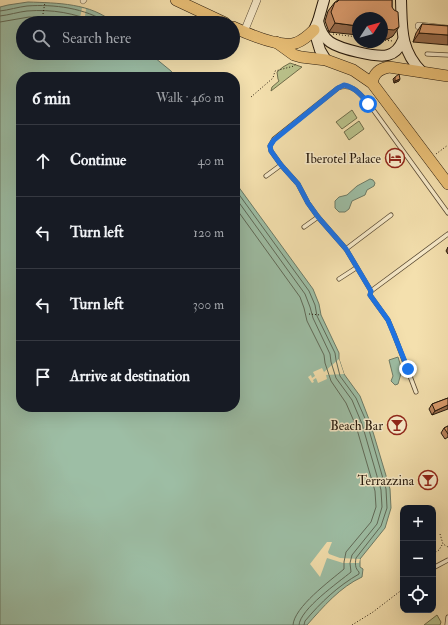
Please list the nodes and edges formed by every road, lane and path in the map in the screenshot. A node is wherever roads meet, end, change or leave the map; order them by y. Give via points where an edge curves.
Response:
1 (176, 0) edge
2 (257, 0) edge
3 (324, 0) edge
4 (401, 0) edge
5 (45, 2) dead end
6 (43, 14) dead end
7 (210, 16) edge
8 (419, 26) dead end
9 (318, 27) junction
10 (448, 29) edge
11 (240, 30) edge
12 (244, 32) junction
13 (352, 36) edge
14 (388, 40) edge
15 (403, 40) junction
16 (276, 42) junction
17 (426, 54) dead end
18 (448, 55) edge
19 (301, 57) junction
20 (326, 60) junction
21 (422, 72) junction
22 (447, 76) edge
23 (372, 83) junction
24 (251, 97) dead end
25 (448, 145) edge
26 (429, 159) junction
27 (281, 165) junction
28 (266, 176) dead end
29 (448, 184) edge
30 (448, 213) edge
31 (391, 215) dead end
32 (318, 217) junction
33 (304, 227) dead end
34 (448, 234) edge
35 (346, 249) junction
36 (356, 268) junction
37 (339, 279) dead end
38 (371, 291) junction
39 (309, 314) dead end
40 (321, 315) dead end
41 (416, 392) dead end
42 (440, 534) dead end
43 (443, 544) junction
44 (448, 547) edge
45 (436, 552) edge
46 (448, 560) edge
47 (436, 566) edge
48 (400, 591) edge
49 (448, 618) edge
50 (352, 625) edge
51 (447, 625) edge

1 - 7 main road
2 - 12 street
3 - 9 main road
4 - 15 main road
5 - 6 path
8 - 10 street
9 - 13 path via 327,33
9 - 15 main road via 336,46 380,56 392,53 399,48
9 - 16 main road via 296,43
9 - 20 main road via 320,50
11 - 12 main road
12 - 16 main road
14 - 15 path
15 - 21 main road via 410,57
16 - 19 main road
17 - 18 lane
19 - 20 main road
19 - 24 path via 294,66 275,71 273,78
20 - 23 main road via 353,70
21 - 22 main road
21 - 23 main road via 389,66 376,73
23 - 26 main road
25 - 26 path
26 - 29 main road
27 - 28 lane
27 - 30 lane via 270,149 274,140 338,88 348,86 362,95
27 - 32 lane via 298,184
31 - 35 lane
32 - 33 lane
32 - 35 lane
34 - 38 lane
35 - 36 lane
36 - 37 lane
36 - 38 lane
38 - 41 lane via 370,295 388,320
39 - 40 path
42 - 43 path
43 - 44 path
43 - 45 path
46 - 47 lane
48 - 50 path
49 - 51 lane

